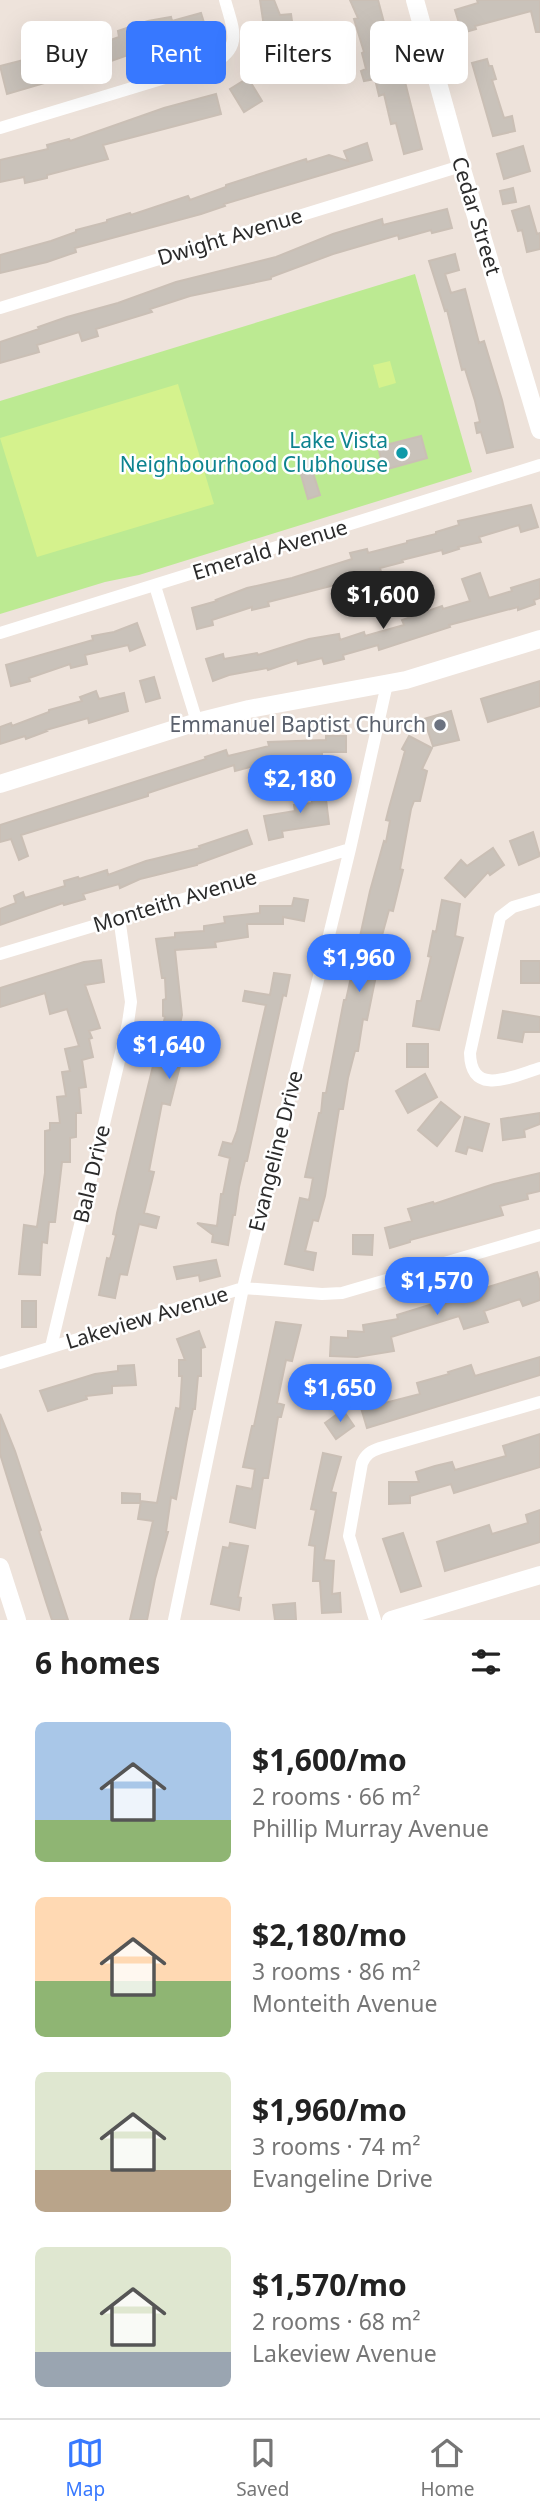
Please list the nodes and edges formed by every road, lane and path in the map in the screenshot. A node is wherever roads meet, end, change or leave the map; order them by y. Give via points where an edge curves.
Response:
1 (225, 0) edge
2 (415, 0) edge
3 (0, 128) edge
4 (461, 166) junction
5 (0, 308) edge
6 (540, 430) edge
7 (540, 465) edge
8 (155, 586) junction
9 (0, 633) edge
10 (540, 639) edge
11 (387, 684) junction
12 (197, 722) junction
13 (0, 784) edge
14 (350, 849) junction
15 (540, 899) edge
16 (120, 918) junction
17 (0, 954) edge
18 (540, 1068) edge
19 (540, 1235) edge
20 (243, 1288) junction
21 (51, 1348) junction
22 (0, 1363) edge
23 (540, 1402) edge
24 (0, 1567) edge
25 (540, 1575) edge
26 (17, 1620) edge
27 (174, 1620) edge
28 (375, 1620) edge
29 (391, 1620) edge

1 - 3 street via 234,31 232,48 224,58
2 - 4 street, Cedar Street
4 - 5 street, Dwight Avenue
4 - 6 street, Cedar Street
7 - 8 street, Emerald Avenue
8 - 9 street, Emerald Avenue
8 - 12 street
10 - 11 street
11 - 12 street
11 - 14 street, Evangeline Drive
12 - 13 street
14 - 16 street, Monteith Avenue
14 - 20 street, Evangeline Drive
15 - 18 street via 513,907 500,917 470,1053 477,1076 488,1081
16 - 17 street, Monteith Avenue
16 - 21 street, Bala Drive via 131,1002 128,1023
19 - 20 street, Lakeview Avenue via 342,1293
20 - 21 street, Lakeview Avenue
20 - 27 street, Evangeline Drive
21 - 22 street, Lakeview Avenue
23 - 28 street via 380,1448 365,1457 349,1536
24 - 26 street
25 - 29 street

